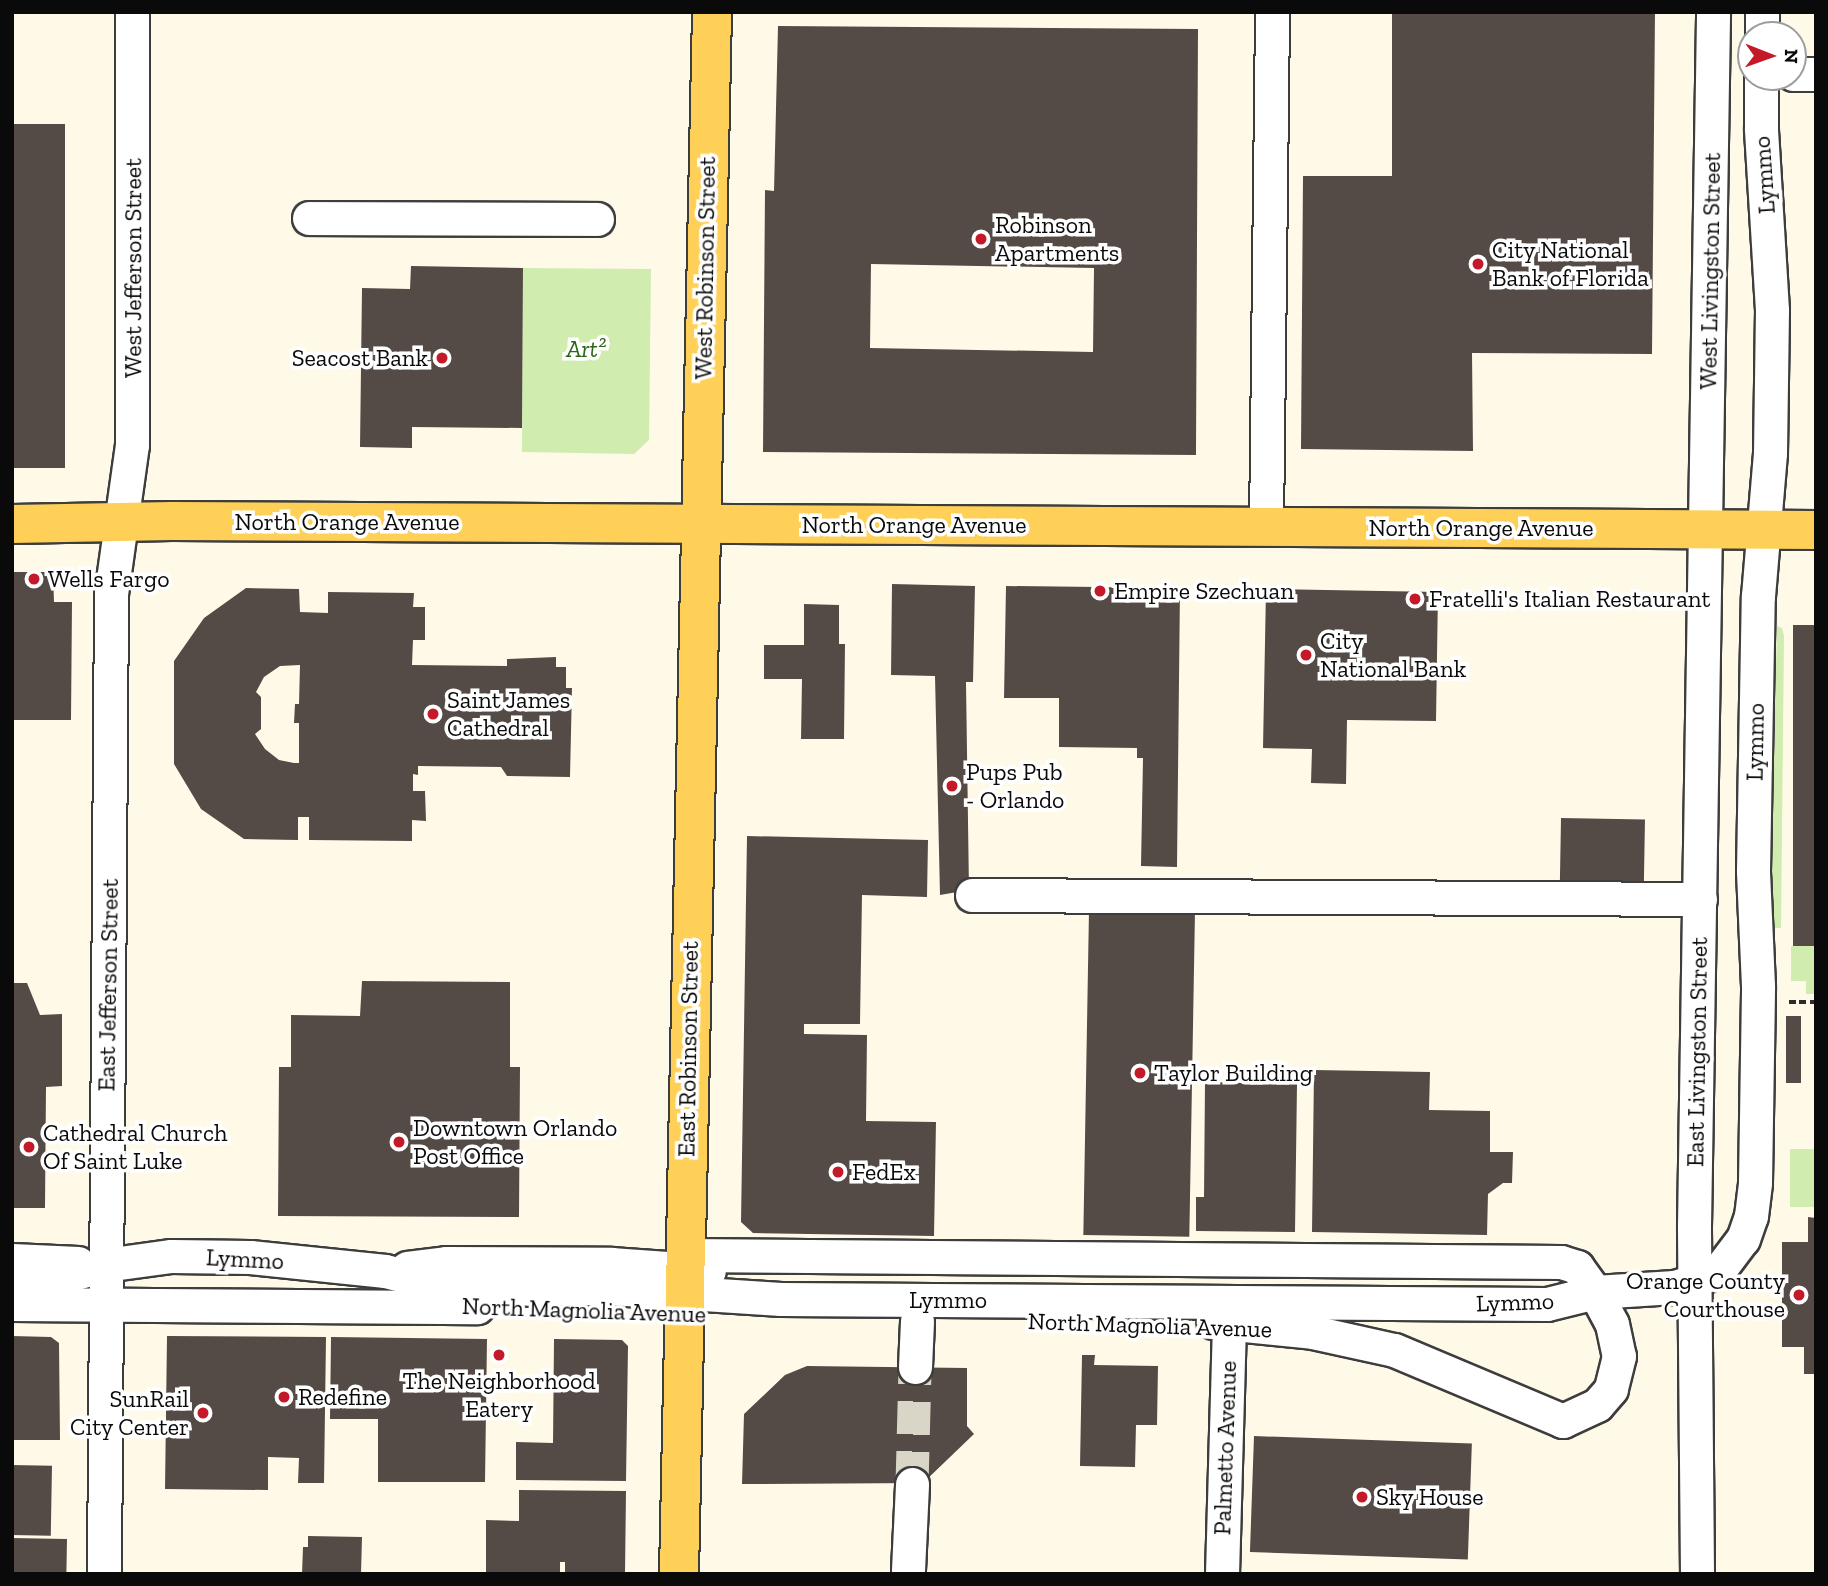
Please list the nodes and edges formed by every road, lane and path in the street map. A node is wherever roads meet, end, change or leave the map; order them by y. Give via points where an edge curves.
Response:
1 (132, 12) edge
2 (712, 12) edge
3 (1272, 12) edge
4 (1713, 12) edge
5 (1713, 73) junction
6 (1737, 73) edge
7 (1761, 91) edge
8 (309, 218) dead end
9 (597, 219) dead end
10 (121, 523) junction
11 (12, 524) edge
12 (699, 524) junction
13 (1266, 527) junction
14 (1707, 530) junction
15 (1764, 530) junction
16 (1816, 530) edge
17 (972, 895) dead end
18 (1700, 900) junction
19 (1783, 1002) dead end
20 (1816, 1002) edge
21 (12, 1260) edge
22 (105, 1265) junction
23 (1695, 1281) junction
24 (684, 1282) junction
25 (12, 1285) edge
26 (1595, 1292) junction
27 (12, 1304) edge
28 (106, 1304) junction
29 (917, 1321) junction
30 (1229, 1322) junction
31 (915, 1367) tunnel mouth
32 (912, 1484) tunnel mouth
33 (908, 1570) dead end
34 (104, 1574) edge
35 (679, 1574) edge
36 (1222, 1574) edge
37 (1697, 1574) edge

1 - 10 street, West Jefferson Street via 132,445
2 - 12 main road, West Robinson Street
3 - 13 street
4 - 5 street, West Livingston Street
5 - 6 street
5 - 14 street, West Livingston Street
7 - 15 street, Lymmo via 1772,310
8 - 9 street
10 - 11 main road, North Orange Avenue
10 - 12 main road, North Orange Avenue
10 - 22 street, East Jefferson Street via 111,594
12 - 13 main road, North Orange Avenue
12 - 24 main road, East Robinson Street
13 - 14 main road, North Orange Avenue
14 - 15 main road, North Orange Avenue
14 - 18 street, East Livingston Street
15 - 16 main road, North Orange Avenue
15 - 23 street, Lymmo via 1758,596 1753,858 1758,986 1754,1197 1742,1239 1730,1258 1720,1269
17 - 18 street
18 - 23 street, East Livingston Street
19 - 20 path
21 - 22 street, Lymmo
22 - 24 street, Lymmo via 171,1256 250,1258 385,1271 446,1263 611,1264
22 - 25 street, Lymmo via 30,1285
22 - 28 street, East Jefferson Street
23 - 26 street, Lymmo via 1654,1291
23 - 37 street, East Livingston Street
24 - 26 street, Lymmo via 781,1299 1547,1304
24 - 26 street, North Magnolia Avenue via 1562,1262 1577,1267
24 - 28 street, North Magnolia Avenue via 622,1308
24 - 29 street, North Magnolia Avenue via 783,1318
24 - 35 main road, East Robinson Street
26 - 30 street, North Magnolia Avenue via 1616,1335 1616,1373 1611,1389 1597,1405 1563,1421 1394,1350 1313,1332
27 - 28 street, North Magnolia Avenue
28 - 34 street, East Jefferson Street
29 - 30 street, North Magnolia Avenue
29 - 31 street
30 - 36 street, Palmetto Avenue
32 - 33 street

